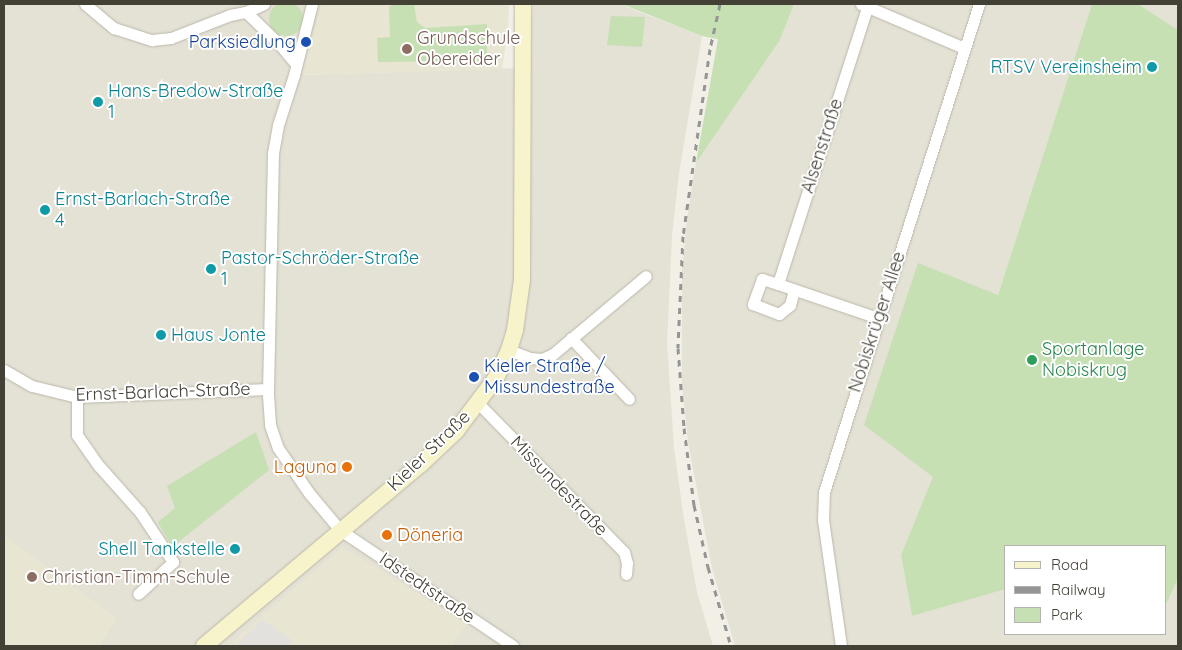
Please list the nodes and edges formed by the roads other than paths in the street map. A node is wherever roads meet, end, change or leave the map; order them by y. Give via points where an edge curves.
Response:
1 (85, 4) edge
2 (264, 4) edge
3 (312, 4) edge
4 (523, 4) edge
5 (978, 4) edge
6 (864, 6) edge
7 (246, 12) junction
8 (964, 48) junction
9 (296, 64) junction
10 (646, 276) dead end
11 (778, 284) junction
12 (794, 290) junction
13 (878, 318) junction
14 (571, 338) junction
15 (509, 350) junction
16 (4, 370) edge
17 (268, 389) junction
18 (77, 397) junction
19 (629, 399) dead end
20 (478, 403) junction
21 (340, 530) junction
22 (626, 574) dead end
23 (138, 594) dead end
24 (204, 646) edge
25 (513, 646) edge
26 (841, 646) edge

1 - 7 street via 114,28 152,40 171,38
2 - 7 street
3 - 9 street, Idstedtstraße
4 - 15 main road, Kieler Straße via 522,280
5 - 8 street, Nobiskrüger Allee
6 - 8 street, Alsenstraße
6 - 11 street, Alsenstraße
7 - 9 street
8 - 13 street, Nobiskrüger Allee
9 - 17 street, Idstedtstraße via 273,152
10 - 14 street
11 - 12 street
11 - 12 street via 762,279 753,304 780,314 790,305
12 - 13 street
13 - 26 street, Nobiskrüger Allee via 824,492 823,520
14 - 15 street via 542,359
14 - 19 street
15 - 20 main road, Kieler Straße via 496,378
16 - 18 street, Ernst-Barlach-Straße via 32,386
17 - 18 street, Ernst-Barlach-Straße
17 - 21 street, Idstedtstraße via 270,425 278,448
18 - 23 street via 77,435 99,466 140,512 173,562
20 - 21 main road, Kieler Straße via 456,431
20 - 22 street, Missundestraße via 624,552
21 - 24 main road, Kieler Straße
21 - 25 street, Idstedtstraße

